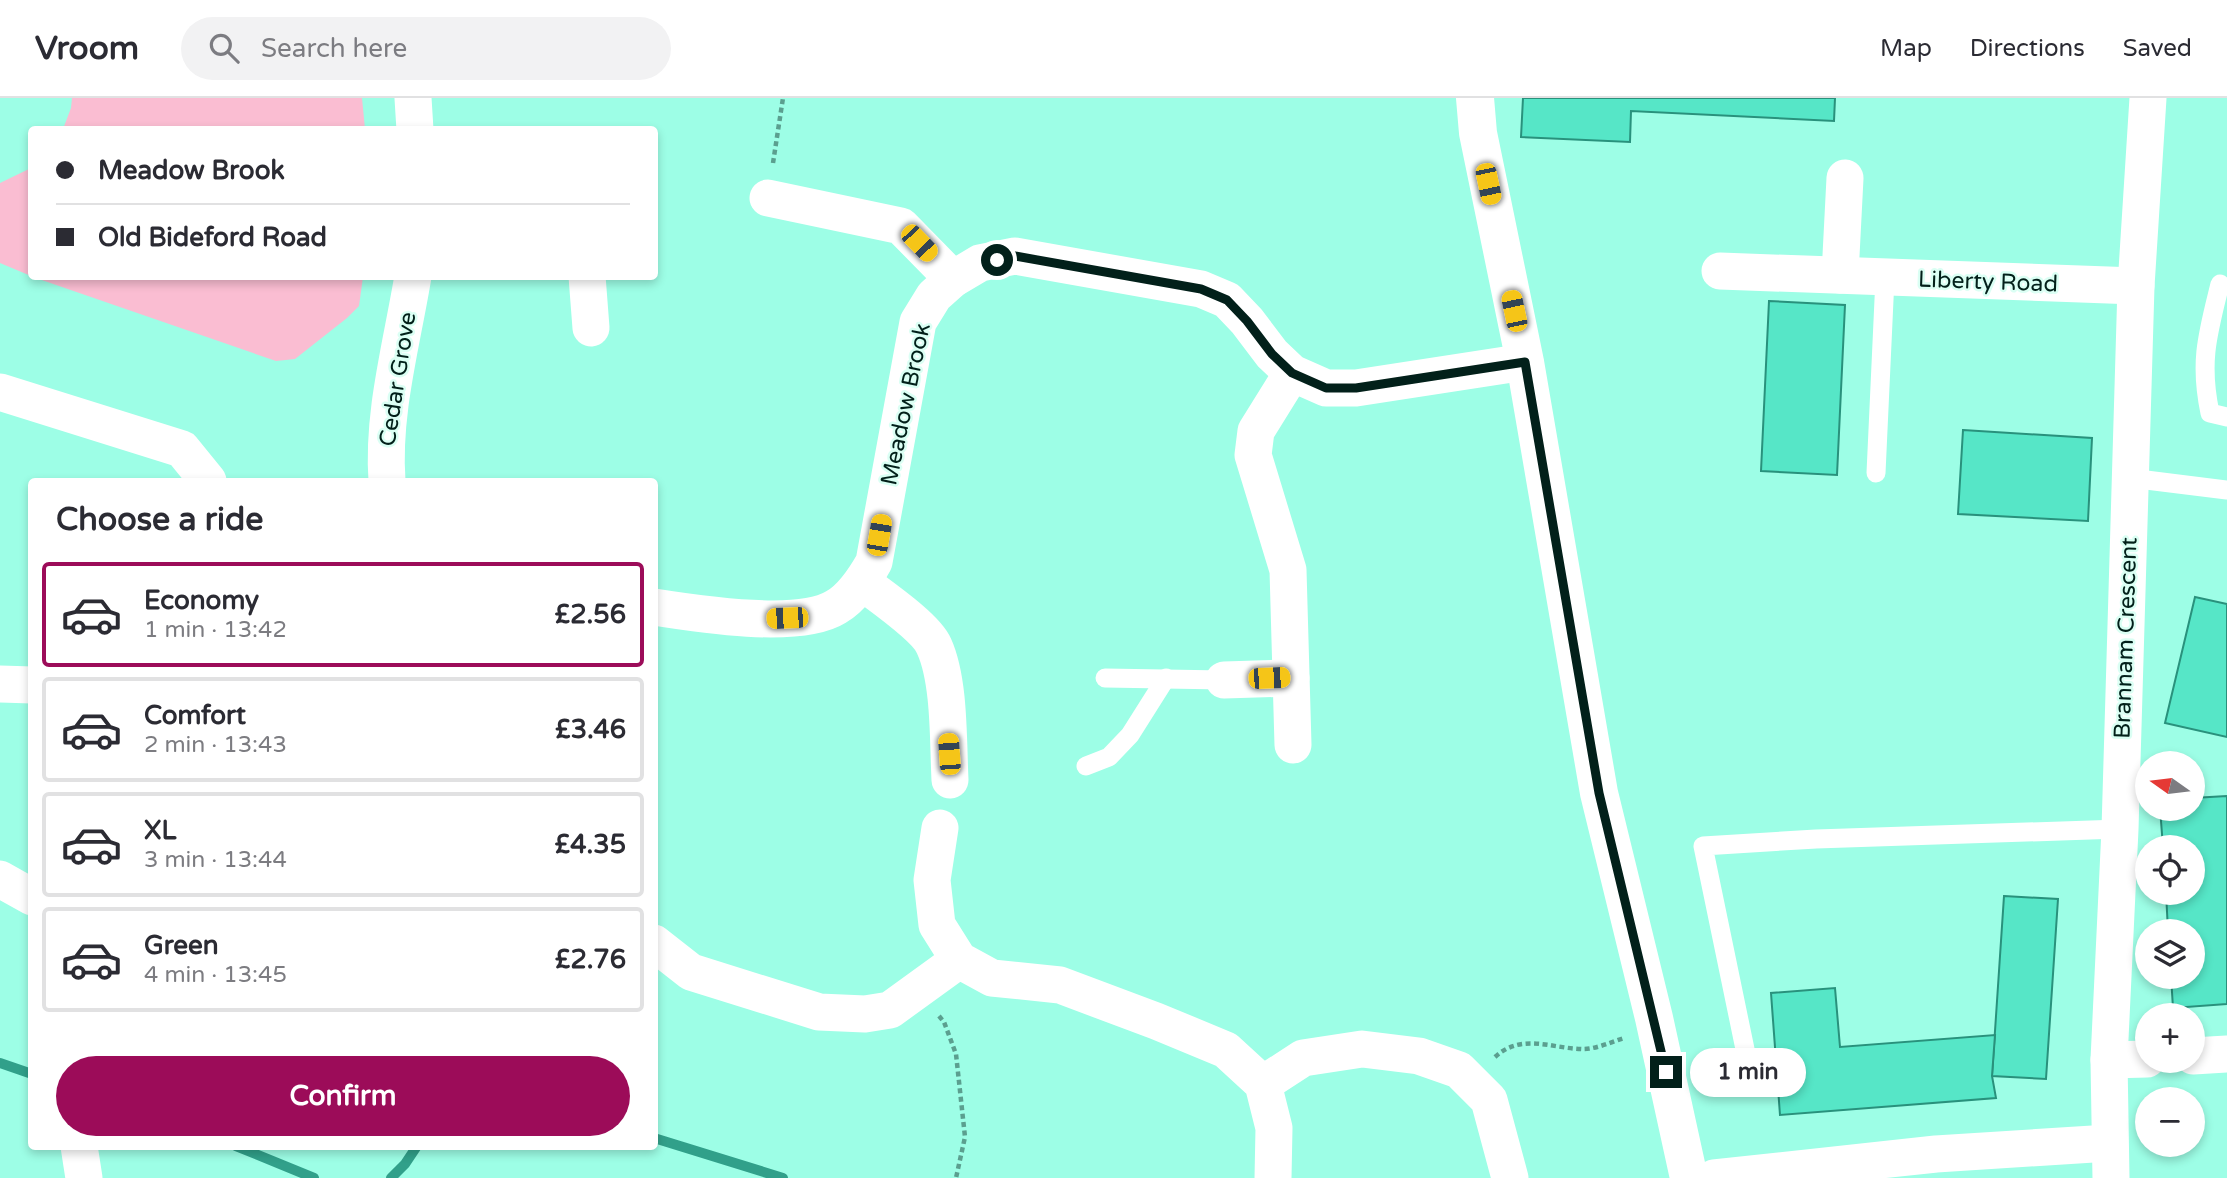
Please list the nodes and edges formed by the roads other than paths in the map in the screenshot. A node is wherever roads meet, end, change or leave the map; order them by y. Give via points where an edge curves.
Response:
1 (413, 98) edge
2 (1475, 98) edge
3 (2148, 98) edge
4 (415, 126) edge
5 (1845, 178) dead end
6 (768, 198) road end
7 (1720, 271) dead end
8 (1840, 275) junction
9 (1885, 278) junction
10 (953, 279) junction
11 (412, 280) edge
12 (587, 280) edge
13 (2220, 284) dead end
14 (2136, 286) junction
15 (591, 328) dead end
16 (1525, 362) junction
17 (1292, 373) junction
18 (0, 391) edge
19 (2227, 417) edge
20 (1876, 474) dead end
21 (206, 478) edge
22 (387, 478) edge
23 (2130, 478) junction
24 (2227, 490) edge
25 (862, 582) junction
26 (658, 608) edge
27 (1105, 678) dead end
28 (1166, 678) junction
29 (1291, 678) junction
30 (1224, 680) joint
31 (0, 684) edge
32 (28, 685) edge
33 (1293, 745) dead end
34 (1086, 766) dead end
35 (950, 780) dead end
36 (940, 828) dead end
37 (2120, 829) junction
38 (0, 879) edge
39 (28, 895) edge
40 (658, 946) edge
41 (959, 960) junction
42 (2227, 1054) edge
43 (1746, 1055) dead end
44 (2205, 1055) edge
45 (2135, 1059) edge
46 (2109, 1060) junction
47 (1263, 1084) junction
48 (80, 1150) edge
49 (2110, 1160) edge
50 (1499, 1176) edge
51 (84, 1178) edge
52 (1273, 1178) edge
53 (1689, 1178) edge
54 (1714, 1178) edge

1 - 4 street
2 - 16 street via 1478,133
3 - 14 street, Brannam Crescent
5 - 8 street
6 - 10 street via 901,226
7 - 8 street, Liberty Road
8 - 9 street, Liberty Road
9 - 14 street, Liberty Road
9 - 20 lane
10 - 17 street, Meadow Brook via 979,264 1015,256 1201,289 1227,300
10 - 25 street, Meadow Brook via 934,296 918,321 874,562
11 - 22 street, Cedar Grove via 390,410
12 - 15 street
13 - 19 lane via 2204,348 2205,389 2210,412
14 - 23 street, Brannam Crescent
16 - 17 street, Meadow Brook via 1356,388 1326,388
16 - 53 street via 1599,793
17 - 29 street via 1256,431 1253,455 1288,570
18 - 21 street via 182,449
23 - 24 lane
23 - 37 street, Brannam Crescent
25 - 26 street, Meadow Brook via 837,607 813,617 761,618
25 - 35 street via 934,644 943,678
27 - 28 lane
28 - 30 lane
28 - 34 lane via 1130,735 1109,757
29 - 30 street
29 - 33 street
31 - 32 street
36 - 41 street via 932,880 937,925
37 - 43 lane via 1703,846
37 - 46 street, Brannam Crescent
38 - 39 street
40 - 41 street via 691,972 819,1012 890,1010
41 - 47 street via 992,978 1060,985 1156,1021 1226,1051
42 - 44 street
45 - 46 street
46 - 49 street, Brannam Crescent
47 - 50 street via 1303,1058 1362,1049 1419,1056 1459,1070 1489,1100
47 - 52 street via 1274,1128
48 - 51 street
49 - 54 street via 1936,1153

